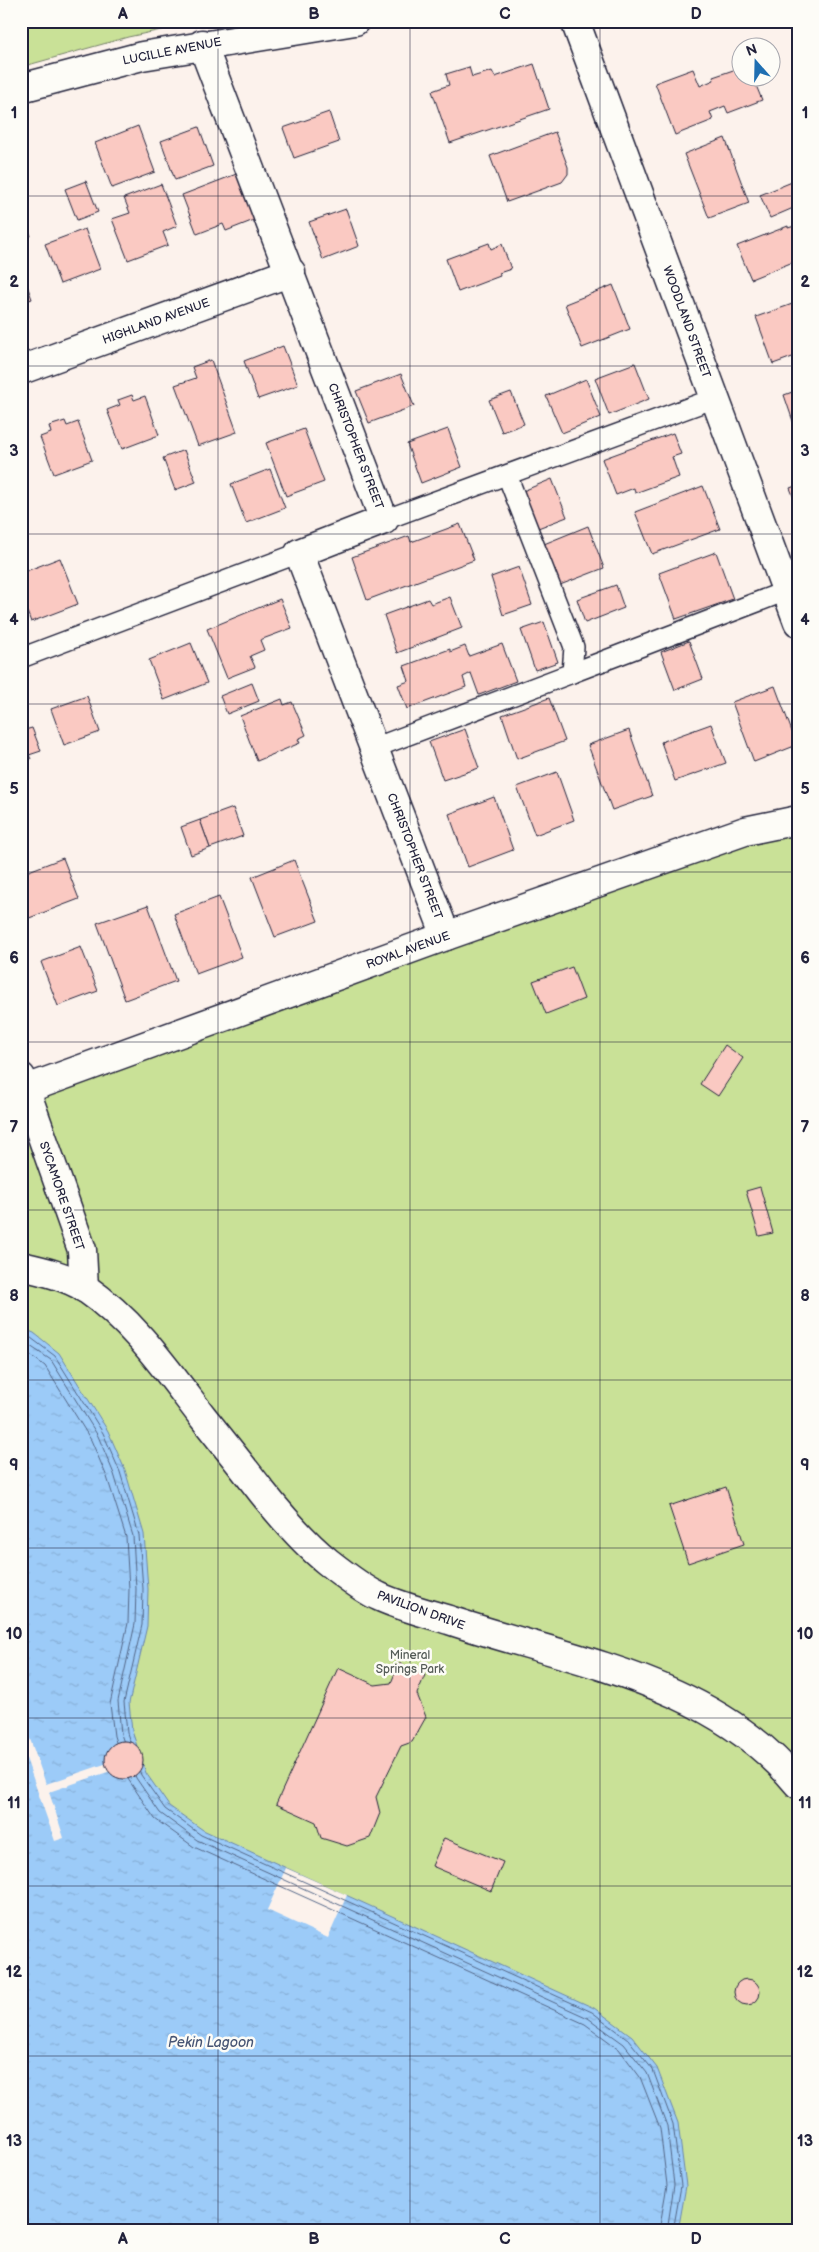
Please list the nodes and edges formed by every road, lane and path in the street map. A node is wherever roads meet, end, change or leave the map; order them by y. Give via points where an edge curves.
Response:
1 (355, 21) edge
2 (575, 21) edge
3 (202, 44) junction
4 (21, 88) edge
5 (291, 272) junction
6 (21, 370) edge
7 (715, 398) junction
8 (507, 475) junction
9 (384, 520) junction
10 (299, 552) junction
11 (786, 591) junction
12 (798, 622) edge
13 (21, 658) edge
14 (572, 673) junction
15 (374, 748) junction
16 (798, 820) edge
17 (446, 936) junction
18 (23, 1086) edge
19 (21, 1266) edge
20 (84, 1288) junction
21 (798, 1784) edge

1 - 3 street, LUCILLE AVENUE
2 - 7 street, WOODLAND STREET
3 - 4 street, LUCILLE AVENUE via 142,56
3 - 5 street, CHRISTOPHER STREET
5 - 6 street, HIGHLAND AVENUE
5 - 9 street, CHRISTOPHER STREET
7 - 8 lane
7 - 11 street, WOODLAND STREET
8 - 9 lane
8 - 14 lane via 574,647
9 - 10 street, CHRISTOPHER STREET
10 - 13 lane
10 - 15 street, CHRISTOPHER STREET
11 - 12 street, WOODLAND STREET
11 - 14 lane
14 - 15 lane
15 - 17 street, CHRISTOPHER STREET
16 - 17 street, ROYAL AVENUE via 745,831
17 - 18 street, ROYAL AVENUE
18 - 20 street, SYCAMORE STREET via 82,1250
19 - 20 street, PAVILION DRIVE via 61,1277
20 - 21 street, PAVILION DRIVE via 129,1325 154,1351 286,1522 328,1562 379,1597 492,1635 622,1672 704,1707 744,1732

